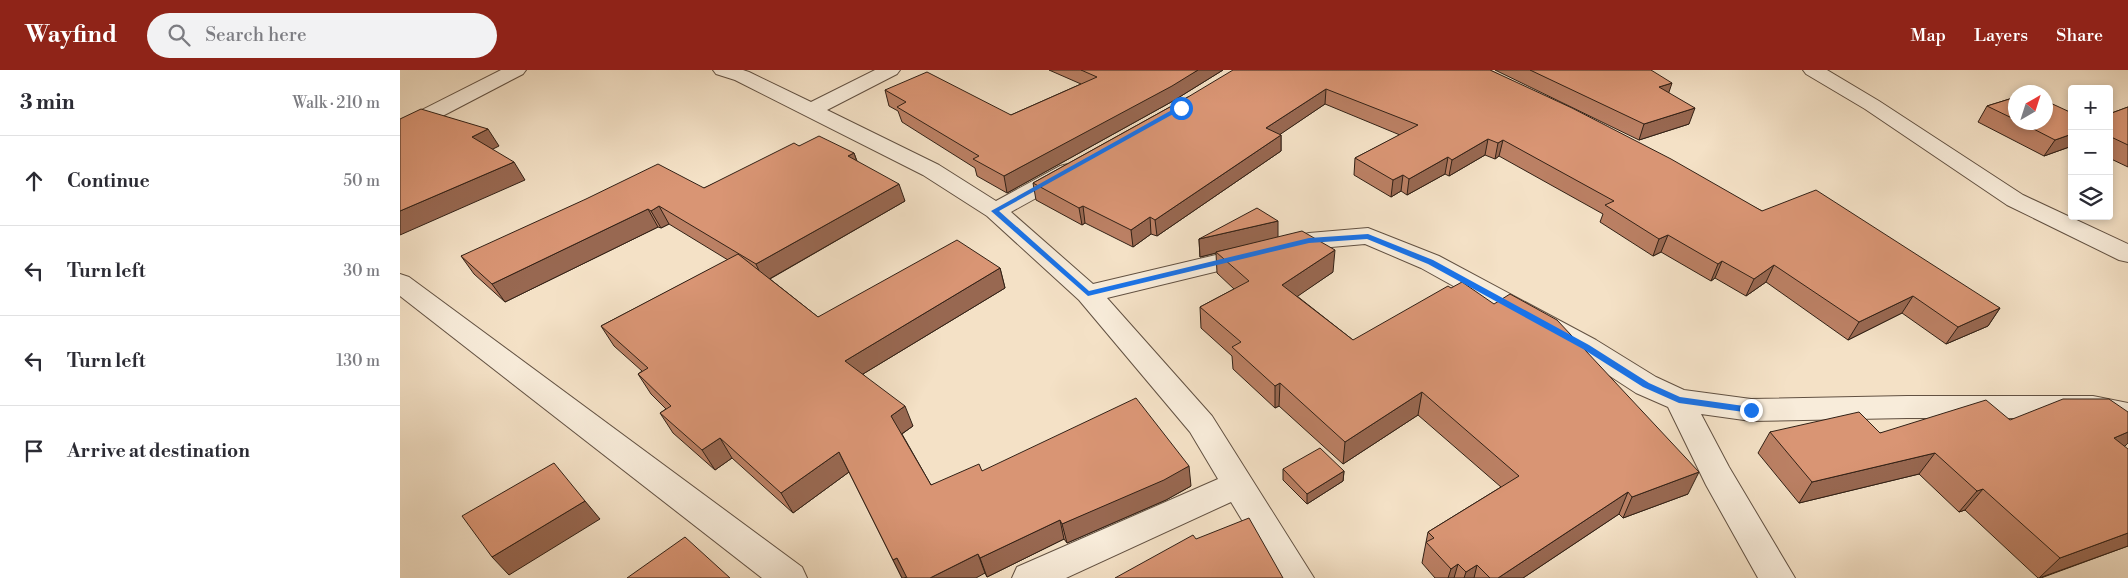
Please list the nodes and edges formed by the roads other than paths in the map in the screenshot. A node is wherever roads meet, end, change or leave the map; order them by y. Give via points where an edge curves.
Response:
1 (516, 70) edge
2 (724, 70) edge
3 (890, 70) edge
4 (1813, 70) edge
5 (810, 111) junction
6 (404, 122) edge
7 (1088, 159) edge
8 (995, 211) junction
9 (2128, 254) edge
10 (400, 283) edge
11 (1088, 294) junction
12 (1679, 400) junction
13 (2128, 414) edge
14 (1238, 484) junction
15 (789, 578) edge
16 (1030, 578) edge
17 (1296, 578) edge
18 (1777, 578) edge

1 - 6 street
2 - 5 street
3 - 5 street
4 - 9 street via 2015,200
5 - 8 street via 931,170
7 - 8 street
8 - 11 street
10 - 15 street
11 - 12 street via 1309,240 1368,236 1430,262 1586,347 1646,385
11 - 14 street via 1200,424
12 - 13 street via 1751,410 2093,407
12 - 18 street via 1717,476
14 - 16 street
14 - 17 street

